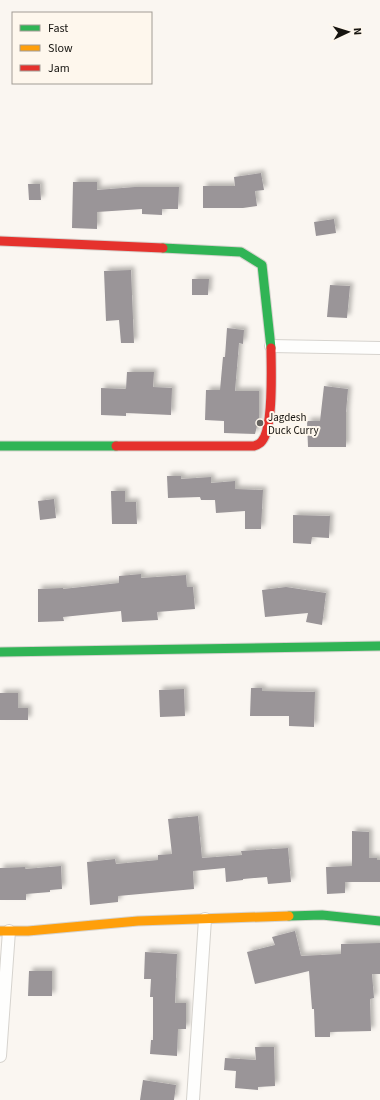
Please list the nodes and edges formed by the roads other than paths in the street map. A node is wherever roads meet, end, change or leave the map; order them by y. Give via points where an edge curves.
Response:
1 (0, 241) edge
2 (271, 346) junction
3 (380, 348) edge
4 (0, 446) edge
5 (380, 646) edge
6 (0, 652) edge
7 (205, 919) junction
8 (380, 921) edge
9 (4, 931) edge
10 (0, 1056) edge
11 (193, 1100) edge

1 - 2 street via 241,252 262,265
2 - 3 street
2 - 4 street via 271,407 265,437 261,443 254,446
5 - 6 street
7 - 8 street via 322,915
7 - 9 street via 28,932
7 - 11 street
9 - 10 street

